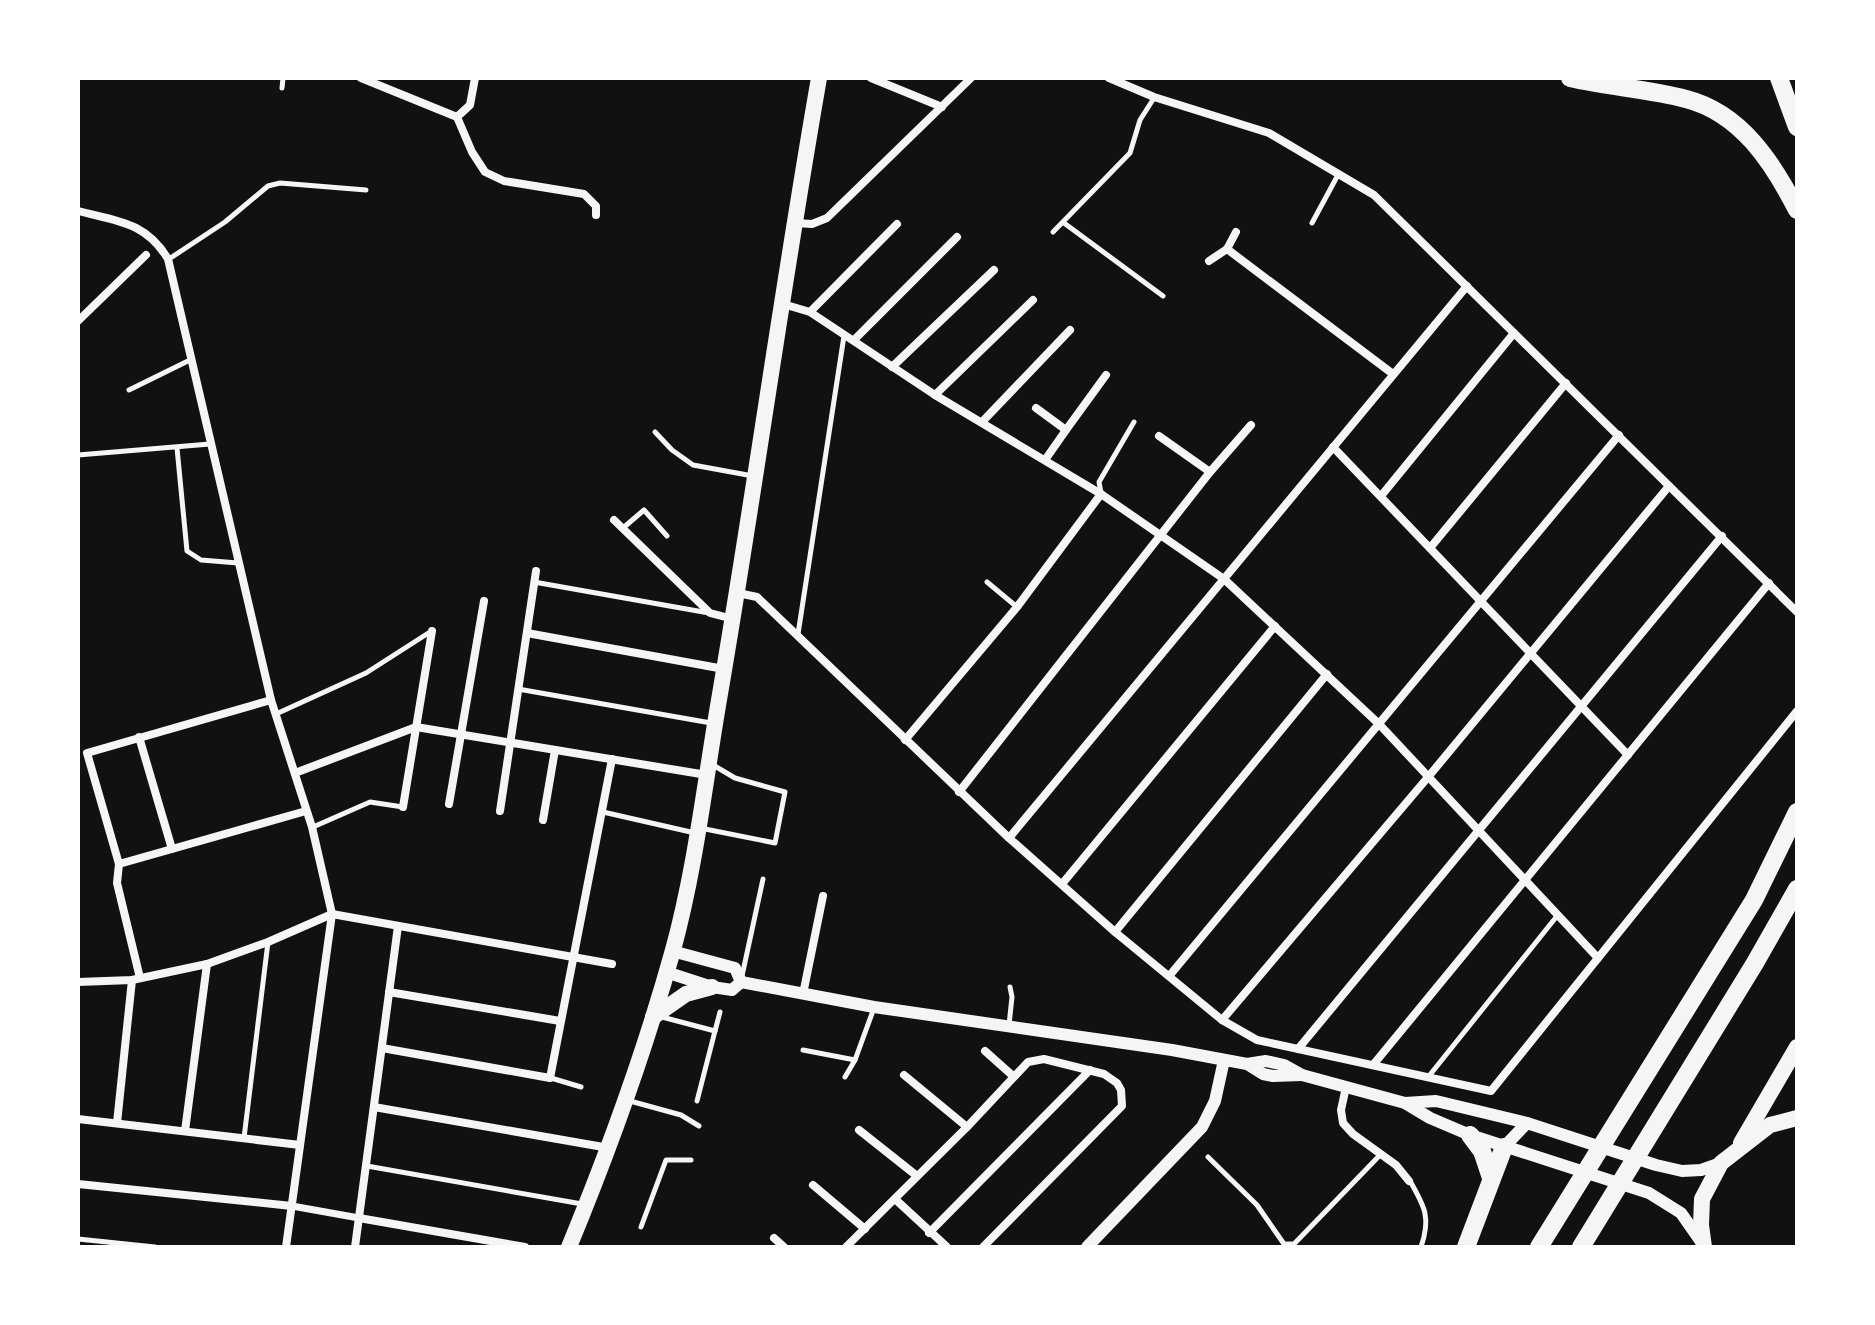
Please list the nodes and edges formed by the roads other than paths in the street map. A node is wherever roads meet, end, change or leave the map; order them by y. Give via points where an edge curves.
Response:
1 (283, 78) edge
2 (361, 78) edge
3 (475, 78) edge
4 (819, 78) edge
5 (871, 78) edge
6 (971, 78) edge
7 (1109, 78) edge
8 (1570, 78) edge
9 (1779, 78) edge
10 (282, 88) dead end
11 (1154, 97) junction
12 (942, 107) junction
13 (457, 117) junction
14 (1797, 127) edge
15 (1339, 172) junction
16 (366, 190) dead end
17 (1797, 210) edge
18 (78, 211) edge
19 (596, 215) dead end
20 (795, 223) junction
21 (1064, 223) junction
22 (1312, 223) dead end
23 (897, 224) dead end
24 (1053, 232) dead end
25 (1236, 232) dead end
26 (957, 237) dead end
27 (1227, 249) junction
28 (146, 255) dead end
29 (168, 259) junction
30 (1209, 261) dead end
31 (994, 270) dead end
32 (1467, 286) junction
33 (1163, 296) dead end
34 (1033, 300) dead end
35 (783, 304) junction
36 (810, 312) junction
37 (78, 321) edge
38 (1070, 330) dead end
39 (1514, 333) junction
40 (845, 335) junction
41 (854, 340) junction
42 (190, 360) junction
43 (892, 367) junction
44 (1393, 374) junction
45 (1106, 375) dead end
46 (1566, 383) junction
47 (129, 390) dead end
48 (935, 395) junction
49 (1036, 408) dead end
50 (982, 422) junction
51 (1134, 422) dead end
52 (1251, 425) dead end
53 (1066, 430) junction
54 (655, 432) dead end
55 (1619, 435) junction
56 (1159, 436) dead end
57 (210, 444) junction
58 (1333, 447) junction
59 (177, 448) junction
60 (78, 455) edge
61 (1045, 460) junction
62 (1210, 472) junction
63 (757, 477) junction
64 (1669, 486) junction
65 (1101, 494) junction
66 (1381, 496) junction
67 (614, 520) dead end
68 (623, 528) junction
69 (667, 536) dead end
70 (1162, 536) junction
71 (1722, 536) junction
72 (1430, 548) junction
73 (238, 563) junction
74 (536, 571) dead end
75 (1224, 579) junction
76 (534, 582) junction
77 (987, 582) dead end
78 (1769, 583) junction
79 (738, 593) junction
80 (484, 601) dead end
81 (1481, 601) junction
82 (1017, 607) junction
83 (1797, 612) edge
84 (710, 613) junction
85 (733, 619) junction
86 (1275, 626) junction
87 (432, 631) joint
88 (527, 633) junction
89 (798, 635) junction
90 (1531, 653) junction
91 (724, 669) junction
92 (1327, 674) junction
93 (518, 689) junction
94 (271, 700) junction
95 (1582, 706) junction
96 (1797, 711) edge
97 (276, 714) junction
98 (715, 724) junction
99 (1379, 724) junction
100 (416, 727) junction
101 (461, 734) junction
102 (139, 737) junction
103 (905, 740) junction
104 (510, 742) junction
105 (555, 750) junction
106 (82, 754) edge
107 (1628, 755) junction
108 (612, 759) junction
109 (708, 769) junction
110 (295, 773) junction
111 (1429, 776) junction
112 (959, 792) junction
113 (449, 804) dead end
114 (403, 807) joint
115 (306, 811) junction
116 (500, 811) dead end
117 (603, 812) junction
118 (1797, 812) edge
119 (543, 820) dead end
120 (312, 827) junction
121 (1479, 830) junction
122 (699, 831) junction
123 (1009, 838) junction
124 (172, 849) junction
125 (119, 864) junction
126 (763, 879) dead end
127 (1525, 880) junction
128 (1062, 884) junction
129 (1797, 889) edge
130 (823, 896) dead end
131 (1797, 913) edge
132 (332, 914) junction
133 (1558, 915) junction
134 (398, 926) junction
135 (1115, 932) junction
136 (268, 942) junction
137 (672, 951) junction
138 (573, 957) junction
139 (1598, 958) junction
140 (207, 964) junction
141 (612, 964) dead end
142 (666, 972) junction
143 (1170, 975) junction
144 (136, 979) junction
145 (78, 982) edge
146 (741, 982) junction
147 (712, 987) junction
148 (1010, 987) dead end
149 (389, 992) junction
150 (803, 994) junction
151 (874, 1007) junction
152 (720, 1012) dead end
153 (653, 1017) junction
154 (1222, 1020) junction
155 (560, 1021) junction
156 (1009, 1026) junction
157 (715, 1031) junction
158 (1797, 1047) edge
159 (382, 1048) junction
160 (1298, 1049) junction
161 (803, 1050) dead end
162 (985, 1051) dead end
163 (855, 1060) junction
164 (1224, 1060) junction
165 (1373, 1065) junction
166 (1090, 1070) junction
167 (904, 1075) dead end
168 (1013, 1076) junction
169 (845, 1077) dead end
170 (1428, 1077) junction
171 (550, 1078) junction
172 (581, 1087) dead end
173 (1346, 1087) junction
174 (625, 1100) junction
175 (697, 1101) dead end
176 (1405, 1103) junction
177 (374, 1107) junction
178 (1664, 1113) junction
179 (1797, 1118) edge
180 (78, 1119) edge
181 (117, 1123) junction
182 (1527, 1123) junction
183 (699, 1126) dead end
184 (967, 1127) junction
185 (859, 1130) dead end
186 (185, 1131) junction
187 (1470, 1135) junction
188 (244, 1138) junction
189 (300, 1145) junction
190 (1504, 1147) junction
191 (609, 1148) junction
192 (1738, 1148) junction
193 (1381, 1154) junction
194 (1208, 1157) dead end
195 (691, 1160) dead end
196 (1721, 1163) junction
197 (366, 1166) junction
198 (917, 1176) junction
199 (1491, 1178) junction
200 (1409, 1181) joint
201 (78, 1184) edge
202 (813, 1185) dead end
203 (895, 1199) junction
204 (586, 1204) junction
205 (292, 1206) junction
206 (359, 1218) junction
207 (641, 1227) dead end
208 (865, 1229) junction
209 (929, 1233) junction
210 (774, 1238) dead end
211 (78, 1239) edge
212 (155, 1247) edge
213 (286, 1247) edge
214 (355, 1247) edge
215 (525, 1247) edge
216 (569, 1247) edge
217 (784, 1247) edge
218 (846, 1247) edge
219 (947, 1247) edge
220 (983, 1247) edge
221 (1087, 1247) edge
222 (1421, 1247) edge
223 (1466, 1247) edge
224 (1539, 1247) edge
225 (1581, 1247) edge
226 (1704, 1247) edge

1 - 10 lane
2 - 13 street
3 - 13 street via 470,105
4 - 20 main road
5 - 12 street
6 - 12 street
7 - 11 street
8 - 17 highway via 1688,99 1714,110 1754,141
9 - 14 highway
11 - 15 street via 1269,133
11 - 21 lane via 1130,153
12 - 20 street via 827,218
13 - 19 street via 485,172 504,181 584,194 596,206
15 - 22 lane
15 - 32 street via 1374,195
16 - 29 lane via 268,186
18 - 29 street via 140,228
20 - 35 main road
21 - 24 lane
21 - 33 lane
23 - 36 street
25 - 27 street
26 - 41 street
27 - 30 street
27 - 44 street
28 - 37 street
29 - 42 street
31 - 43 street
32 - 39 street
32 - 44 street
34 - 48 street
35 - 36 street
35 - 63 main road
36 - 40 street
38 - 50 street
39 - 46 street
39 - 66 street
40 - 41 street
40 - 89 lane
41 - 43 street
42 - 47 lane
42 - 57 street
43 - 48 street
44 - 58 street
45 - 53 street
46 - 55 street
46 - 72 street
48 - 50 street
49 - 53 street
50 - 61 street
51 - 65 lane via 1099,482
52 - 62 street
53 - 61 street
54 - 63 lane via 693,465
55 - 64 street
55 - 81 street
56 - 62 street
57 - 59 lane
57 - 73 street
58 - 66 street
58 - 75 street
59 - 60 lane
59 - 73 lane via 187,551 201,560
61 - 65 street
62 - 70 street
63 - 79 main road
64 - 71 street
64 - 90 street
65 - 70 street
65 - 82 street
66 - 72 street
67 - 68 street
68 - 69 lane via 644,510
68 - 84 street
70 - 75 street
70 - 112 street
71 - 78 street
71 - 95 street
72 - 81 street
73 - 94 street
74 - 76 street
75 - 86 street
75 - 123 street
76 - 84 lane
76 - 88 street
77 - 82 lane
78 - 83 street
78 - 107 street
79 - 85 main road
79 - 89 street via 757,597
80 - 101 street
81 - 90 street
81 - 99 street
82 - 103 street
84 - 85 street
85 - 91 main road
86 - 92 street
86 - 128 street
87 - 97 lane via 366,673
87 - 100 street
88 - 91 street
88 - 93 street
89 - 103 street
90 - 95 street
90 - 111 street
91 - 98 main road
92 - 99 street
92 - 135 street
93 - 98 lane
93 - 104 street
94 - 97 street
94 - 102 street
95 - 107 street
95 - 121 street
96 - 139 street
97 - 110 street
98 - 109 main road
99 - 111 street
99 - 143 street
100 - 101 street
100 - 110 street
100 - 114 street
101 - 104 street
101 - 113 street
102 - 106 street
102 - 124 street
103 - 112 street
104 - 105 street
104 - 116 street
105 - 108 street
105 - 119 street
106 - 125 street
107 - 127 street
108 - 109 street via 676,770
108 - 117 street
109 - 122 main road
109 - 122 lane via 785,792 775,843
110 - 115 street
111 - 121 street
111 - 154 street
112 - 123 street
114 - 120 lane via 370,802
115 - 120 street
115 - 124 street
117 - 122 lane
117 - 138 street
118 - 224 highway via 1754,900
120 - 132 street
121 - 127 street
121 - 160 street
122 - 137 main road
123 - 128 street
124 - 125 street
125 - 144 street via 117,883
126 - 146 lane
127 - 133 street
127 - 165 street
128 - 135 street
129 - 178 highway
130 - 150 street
131 - 178 highway
132 - 134 street
132 - 136 street
132 - 189 street
133 - 139 street
133 - 170 lane
134 - 138 street
134 - 149 street
135 - 143 street
136 - 140 street
136 - 188 lane
137 - 142 main road
137 - 146 street via 735,968
138 - 141 street
138 - 155 street
139 - 170 street via 1491,1091
140 - 144 street
140 - 186 street
142 - 147 street
142 - 153 main road
143 - 154 street
144 - 145 street
144 - 181 street
146 - 147 street via 732,990
146 - 150 street
147 - 153 main road via 686,994
148 - 156 lane
149 - 155 street
149 - 159 street
150 - 151 street
151 - 156 street
151 - 163 lane
152 - 157 lane
153 - 157 lane
153 - 174 main road
154 - 160 street via 1257,1040
155 - 171 street
156 - 164 street
157 - 175 lane
158 - 192 main road
159 - 171 street
159 - 177 street
160 - 165 street
161 - 163 lane
162 - 168 street
163 - 169 lane
164 - 173 street via 1266,1061
164 - 221 street via 1215,1101 1202,1127
165 - 170 street
166 - 168 street via 1044,1059 1028,1062
166 - 209 street
166 - 220 street via 1111,1077 1121,1090 1122,1106
167 - 184 street
168 - 184 street
171 - 172 lane
173 - 176 street
173 - 193 street via 1343,1123
174 - 183 lane via 681,1115
174 - 191 main road
176 - 182 street via 1436,1101
176 - 187 street
177 - 191 street
177 - 197 street
178 - 225 highway
179 - 192 main road via 1770,1125
180 - 181 street
181 - 186 street
182 - 190 street
182 - 196 street via 1656,1165 1691,1171
184 - 198 street
185 - 198 street
186 - 188 street
187 - 190 street
187 - 199 highway
188 - 189 street
189 - 205 street
190 - 199 highway
190 - 226 street via 1649,1193 1681,1213
191 - 204 main road
192 - 196 main road
193 - 194 lane via 1294,1244 1284,1244 1257,1205
193 - 200 street
195 - 207 lane via 666,1160
196 - 226 main road via 1702,1199
197 - 204 lane
197 - 206 street
198 - 203 street
199 - 223 highway
200 - 222 lane via 1422,1202 1428,1228
201 - 205 street
202 - 208 street
203 - 208 street
203 - 209 street
204 - 216 main road
205 - 206 street
205 - 213 street
206 - 214 street
206 - 215 street
208 - 218 street
209 - 219 street
210 - 217 street
211 - 212 lane

